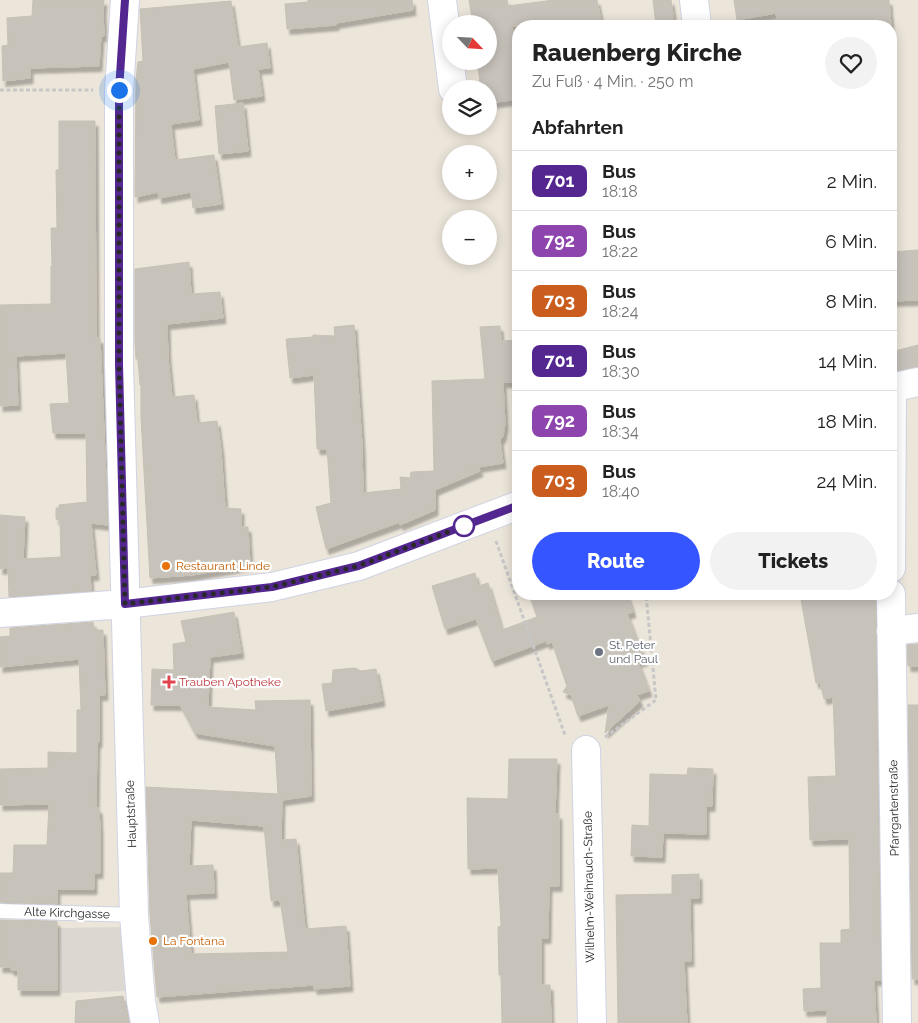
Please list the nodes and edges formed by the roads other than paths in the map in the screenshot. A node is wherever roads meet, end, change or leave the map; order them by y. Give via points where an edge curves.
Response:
1 (125, 0) edge
2 (442, 0) edge
3 (694, 0) edge
4 (696, 20) edge
5 (452, 80) edge
6 (918, 382) edge
7 (897, 387) edge
8 (512, 508) edge
9 (891, 600) edge
10 (125, 604) junction
11 (0, 613) edge
12 (918, 628) edge
13 (891, 631) junction
14 (586, 750) road end
15 (0, 911) edge
16 (134, 915) junction
17 (145, 1023) edge
18 (592, 1023) edge
19 (897, 1023) edge

1 - 10 street, Hauptstraße via 119,90 119,364
2 - 5 street
3 - 4 street
6 - 7 street
8 - 10 street via 358,566 282,585
9 - 13 street, Pfarrgartenstraße
10 - 11 street
10 - 16 street, Hauptstraße
12 - 13 street
13 - 19 street, Pfarrgartenstraße
14 - 18 street, Wilhelm-Weihrauch-Straße
15 - 16 lane, Alte Kirchgasse
16 - 17 street, Hauptstraße

